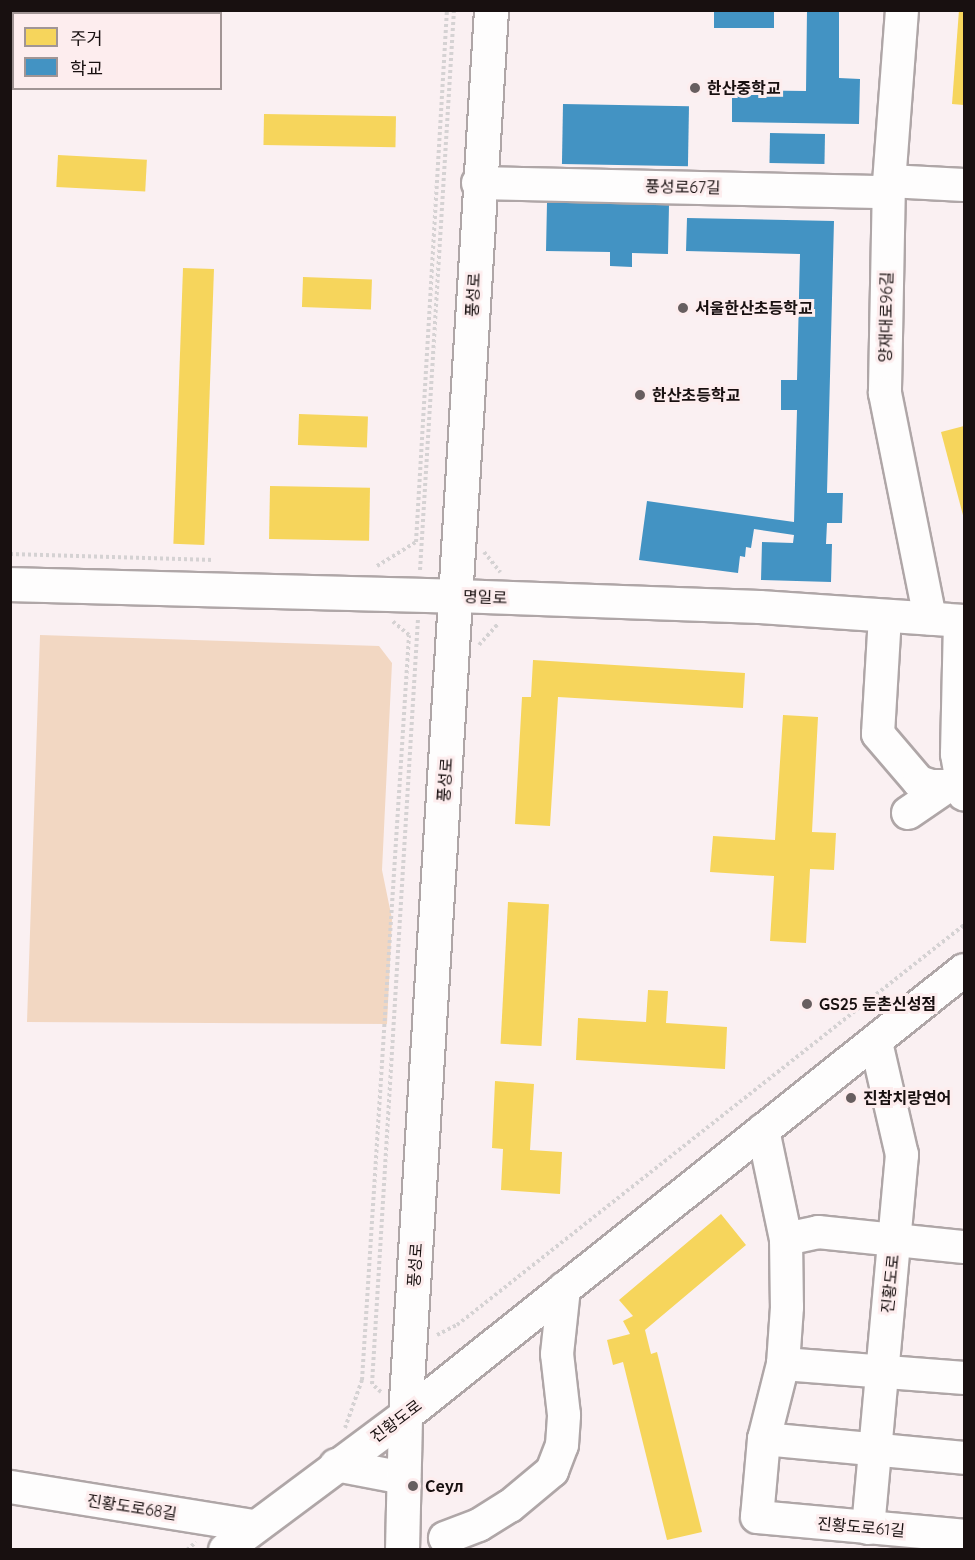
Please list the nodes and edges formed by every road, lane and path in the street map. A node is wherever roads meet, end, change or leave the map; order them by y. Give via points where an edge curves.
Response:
1 (447, 10) edge
2 (454, 10) edge
3 (491, 10) edge
4 (902, 10) edge
5 (478, 183) junction
6 (964, 185) edge
7 (889, 186) junction
8 (477, 543) dead end
9 (10, 554) edge
10 (224, 561) dead end
11 (366, 565) dead end
12 (420, 573) dead end
13 (512, 574) dead end
14 (10, 584) edge
15 (457, 596) junction
16 (418, 612) dead end
17 (386, 616) dead end
18 (885, 616) junction
19 (951, 620) edge
20 (500, 621) dead end
21 (478, 656) dead end
22 (957, 789) edge
23 (908, 813) dead end
24 (964, 925) edge
25 (964, 970) edge
26 (876, 1042) junction
27 (763, 1130) junction
28 (786, 1239) junction
29 (894, 1240) junction
30 (964, 1247) edge
31 (564, 1288) junction
32 (429, 1339) dead end
33 (783, 1364) junction
34 (882, 1371) junction
35 (964, 1378) edge
36 (405, 1416) junction
37 (335, 1435) dead end
38 (764, 1439) junction
39 (875, 1451) junction
40 (964, 1458) edge
41 (336, 1466) junction
42 (404, 1478) junction
43 (10, 1487) edge
44 (868, 1528) junction
45 (234, 1532) edge
46 (964, 1536) edge
47 (403, 1540) edge
48 (447, 1544) edge
49 (187, 1550) edge

1 - 11 path via 416,542 378,566
2 - 12 path
3 - 5 main road, 풍성로
4 - 7 street, 양재대로96길
5 - 7 street, 풍성로67길
5 - 15 main road, 풍성로
6 - 7 street, 풍성로67길
7 - 19 street, 양재대로96길 via 885,393
8 - 13 path via 500,573
9 - 10 path
14 - 15 main road, 명일로
15 - 18 street, 명일로 via 760,607
15 - 36 main road, 풍성로
16 - 36 path via 372,1384
17 - 37 path via 409,635 362,1380 345,1428
18 - 19 street, 명일로
18 - 22 street via 878,734 919,782
19 - 22 street
20 - 21 path via 479,644
22 - 23 street
24 - 32 path via 457,1325
25 - 26 street, 진황도로
26 - 27 street, 진황도로
26 - 29 street, 진황도로 via 902,1155
27 - 28 street
27 - 31 street, 진황도로
28 - 29 street via 818,1232
28 - 33 street
29 - 30 street
29 - 34 street, 진황도로
31 - 36 street, 진황도로
31 - 48 street via 557,1354 564,1415 562,1445 552,1471 502,1511
33 - 34 street
33 - 38 street
34 - 35 street
34 - 39 street, 진황도로
36 - 41 street, 진황도로
36 - 42 main road, 풍성로
38 - 39 street
38 - 44 street, 진황도로61길 via 757,1517
39 - 40 street
39 - 44 street, 진황도로
41 - 42 street
41 - 45 street, 진황도로
42 - 47 main road, 풍성로
43 - 45 street, 진황도로68길
44 - 46 street, 진황도로61길
45 - 49 path
47 - 48 street

